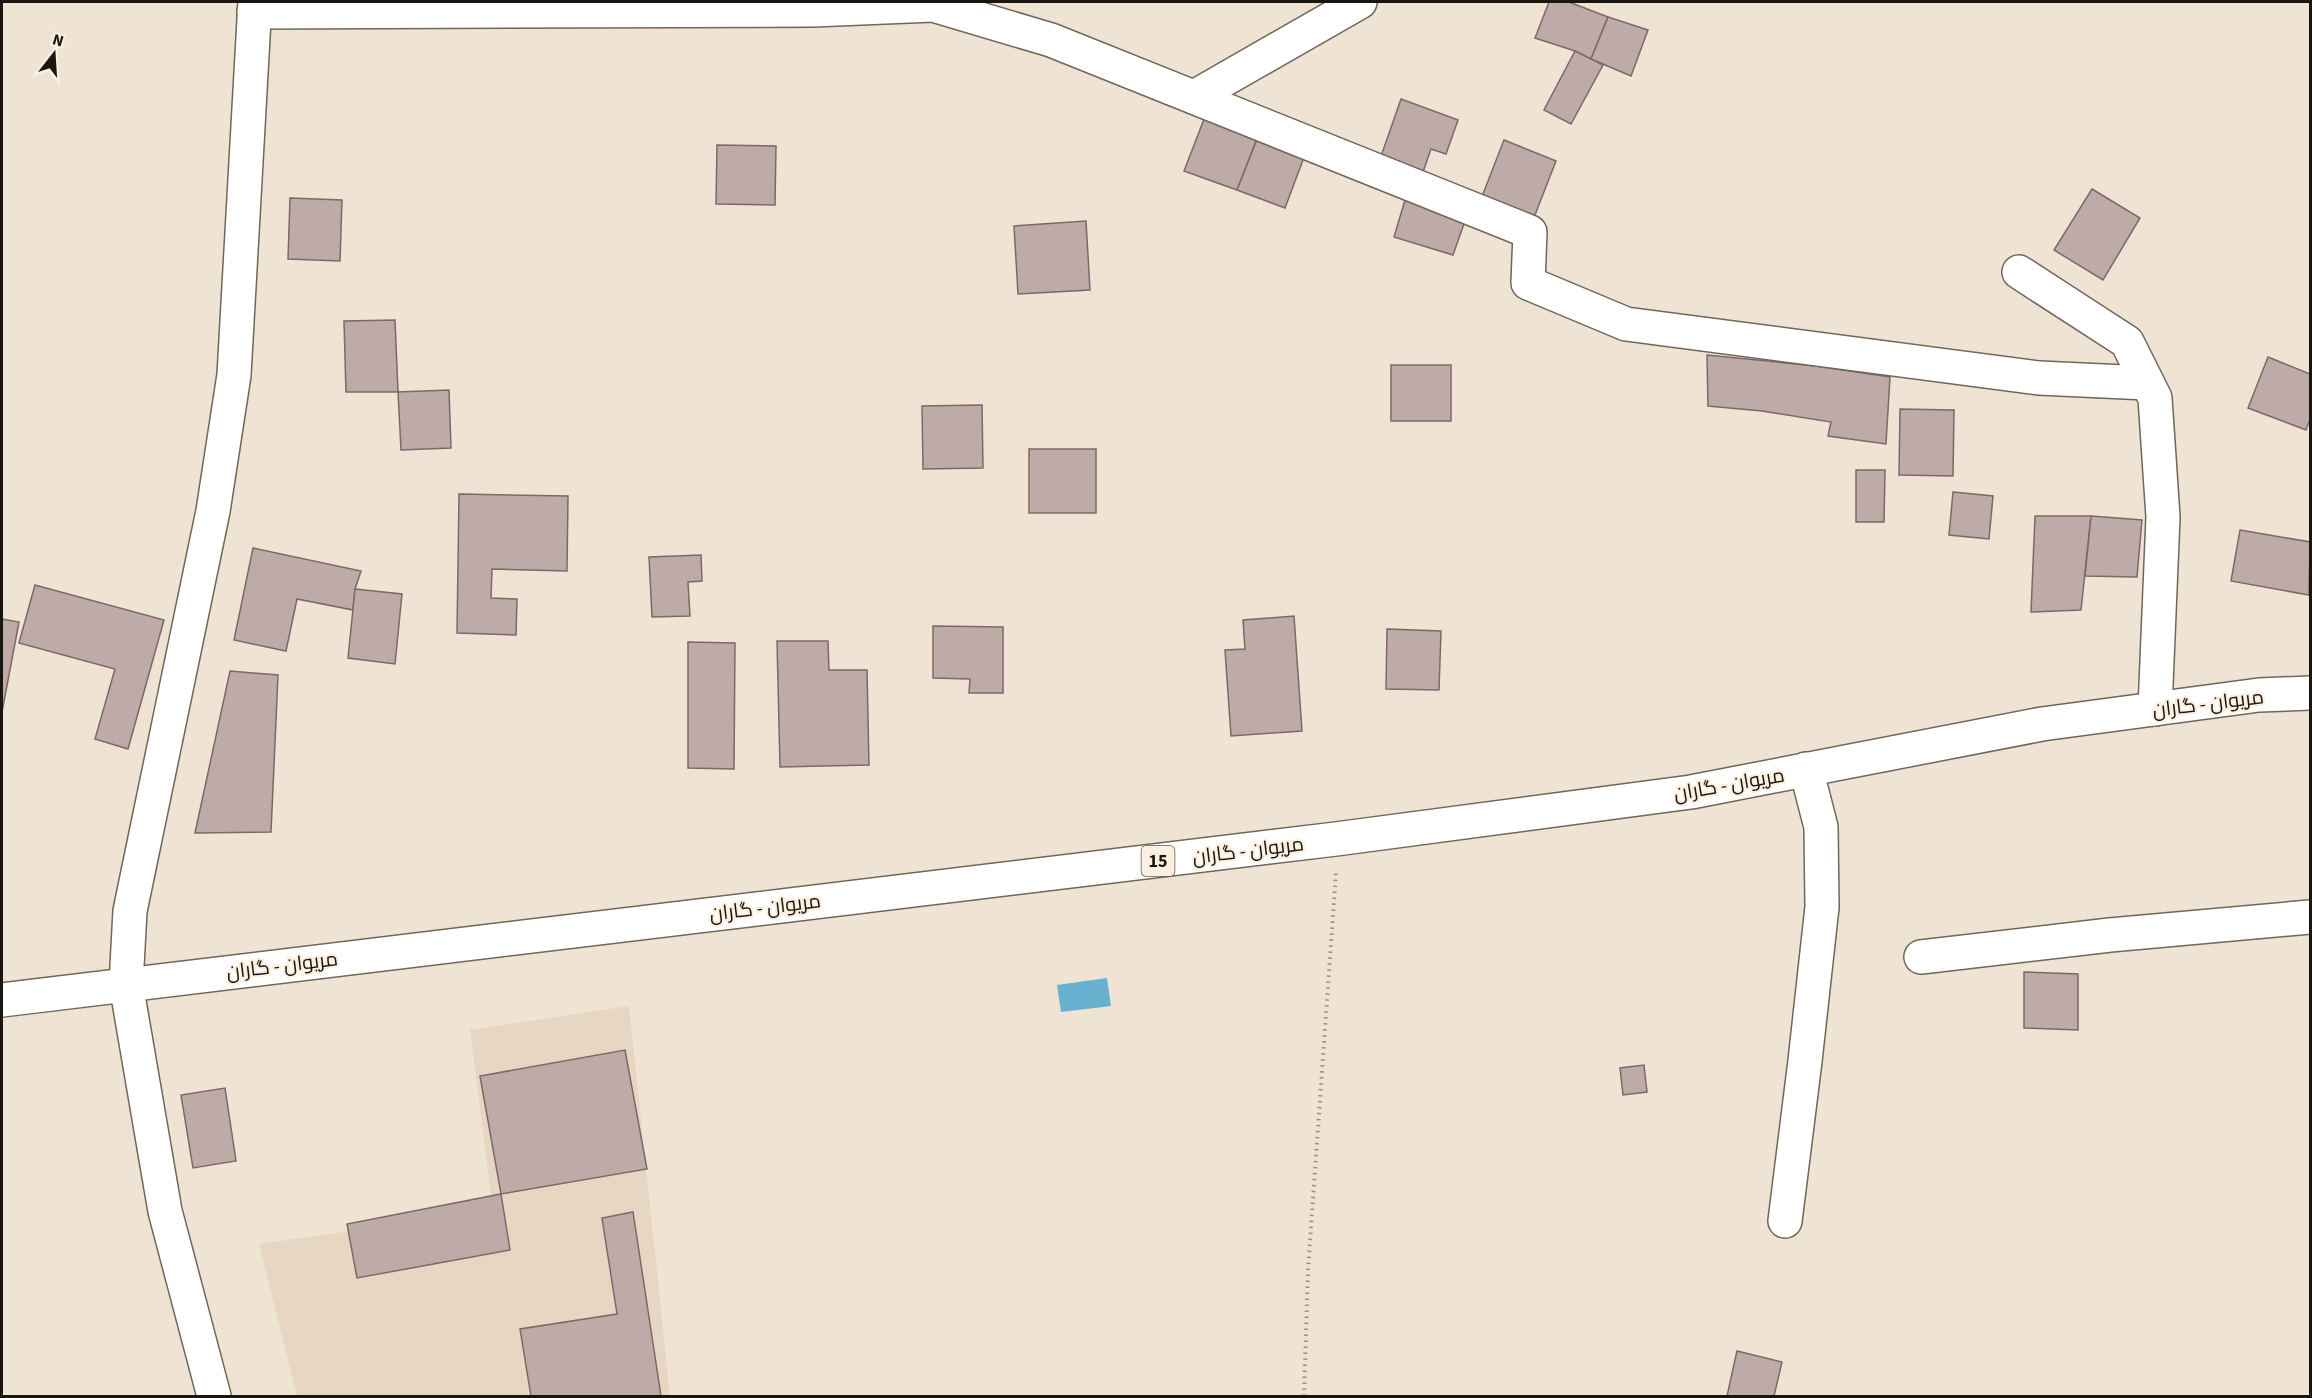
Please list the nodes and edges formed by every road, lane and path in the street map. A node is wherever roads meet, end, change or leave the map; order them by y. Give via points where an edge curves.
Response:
1 (1360, 2) edge
2 (933, 3) edge
3 (255, 7) edge
4 (1194, 98) junction
5 (2019, 272) dead end
6 (2147, 383) junction
7 (2310, 693) edge
8 (2155, 709) junction
9 (1806, 769) junction
10 (1336, 839) junction
11 (2310, 916) edge
12 (1921, 957) dead end
13 (126, 984) junction
14 (2, 1000) edge
15 (1785, 1221) dead end
16 (214, 1396) edge
17 (1304, 1396) edge

1 - 4 street
2 - 3 street via 813,10
2 - 4 street via 1051,40
3 - 13 street via 234,375 213,512 130,911
4 - 6 street via 1530,231 1528,283 1626,324 2039,378
5 - 6 street via 2127,342
6 - 8 street via 2155,398 2163,517
7 - 8 street, مریوان - گاران / 15 via 2259,695
8 - 9 street, مریوان - گاران / 15 via 2042,724
9 - 10 street, مریوان - گاران / 15 via 1691,792
9 - 15 street via 1821,827 1822,907
10 - 13 street, مریوان - گاران / 15
10 - 17 path via 1308,1270
11 - 12 street
13 - 14 street, مریوان - گاران / 15
13 - 16 street via 165,1210

